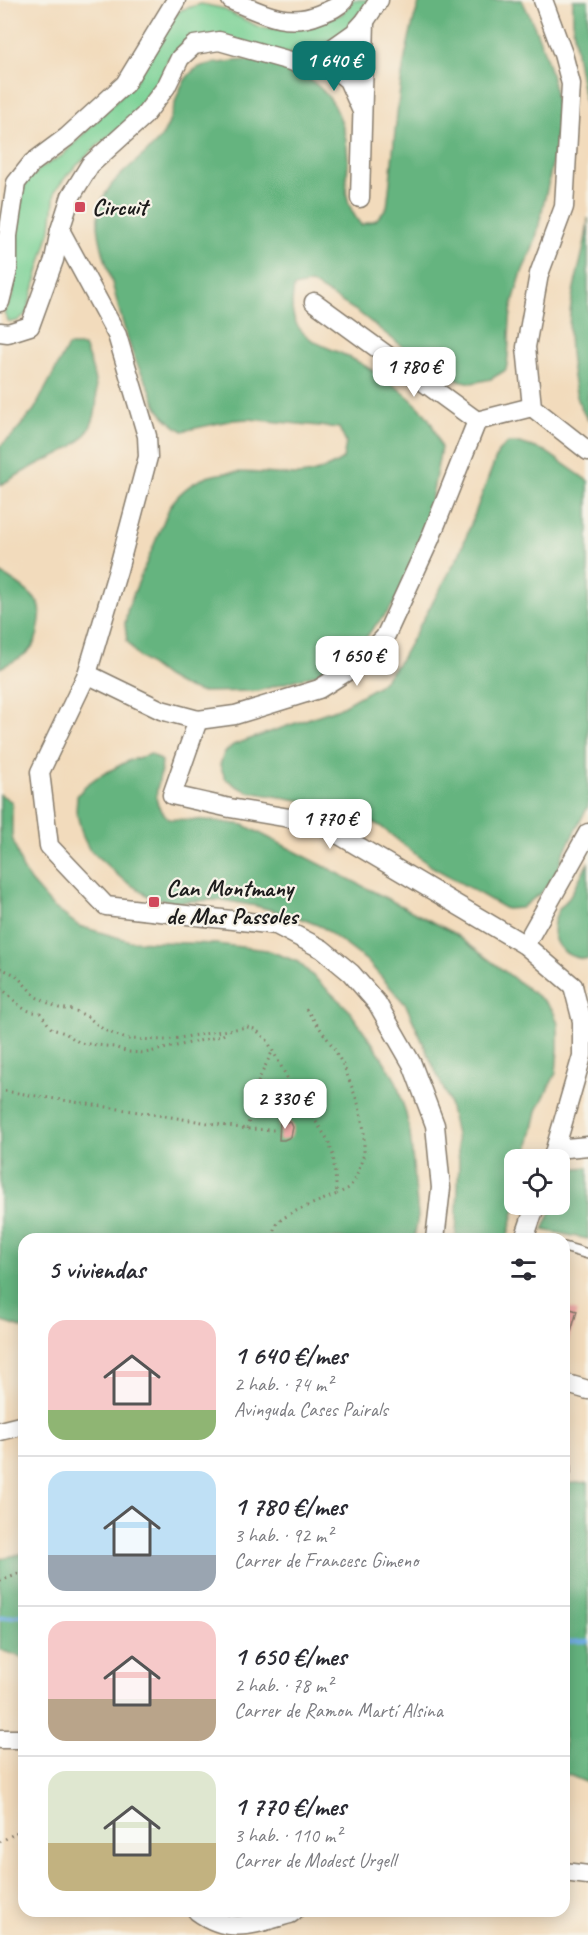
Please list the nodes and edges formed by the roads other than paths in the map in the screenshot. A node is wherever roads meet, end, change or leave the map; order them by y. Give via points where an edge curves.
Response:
1 (176, 0) edge
2 (231, 0) edge
3 (344, 0) edge
4 (379, 0) edge
5 (543, 0) edge
6 (253, 5) edge
7 (365, 21) junction
8 (320, 57) junction
9 (363, 114) junction
10 (360, 198) dead end
11 (60, 230) junction
12 (0, 302) edge
13 (314, 302) dead end
14 (0, 332) edge
15 (532, 407) junction
16 (477, 421) junction
17 (588, 451) edge
18 (87, 674) junction
19 (198, 720) junction
20 (588, 832) edge
21 (525, 945) junction
22 (581, 984) edge
23 (588, 1146) edge
24 (555, 1149) edge
25 (570, 1150) edge
26 (534, 1215) edge
27 (436, 1233) edge
28 (530, 1233) edge
29 (570, 1249) edge
30 (588, 1254) edge
31 (570, 1385) edge
32 (588, 1390) edge
33 (18, 1426) edge
34 (0, 1431) edge
35 (0, 1739) edge
36 (18, 1739) edge
37 (570, 1873) edge
38 (588, 1875) edge
39 (205, 1917) edge
40 (275, 1917) edge

1 - 12 street via 125,84 68,137 32,163 16,183 8,236 8,270
2 - 6 street
3 - 6 street via 336,8 314,17 290,21 271,17
4 - 7 street
5 - 15 street via 571,84 564,207 539,274 526,347
7 - 8 street
7 - 9 street
8 - 9 street via 348,80
8 - 11 street via 294,62 219,41 194,45 180,58 166,87 144,116 90,165 71,196
9 - 10 street
11 - 14 street via 54,260 30,326
11 - 18 street via 117,335 147,436 148,457
13 - 16 street
15 - 16 street
15 - 17 street
16 - 19 street via 386,637 357,665 319,689 235,715
18 - 19 street via 161,710
18 - 27 street via 40,772 49,846 106,906 276,926 322,949 351,974 377,1003 412,1065 435,1125 441,1188
19 - 21 street via 172,795 319,823
20 - 21 street
21 - 22 street
22 - 24 street via 582,1056
23 - 25 street
26 - 28 street
29 - 30 lane
31 - 32 street
33 - 34 street
35 - 36 street
37 - 38 street
39 - 40 street via 212,1922 247,1926

